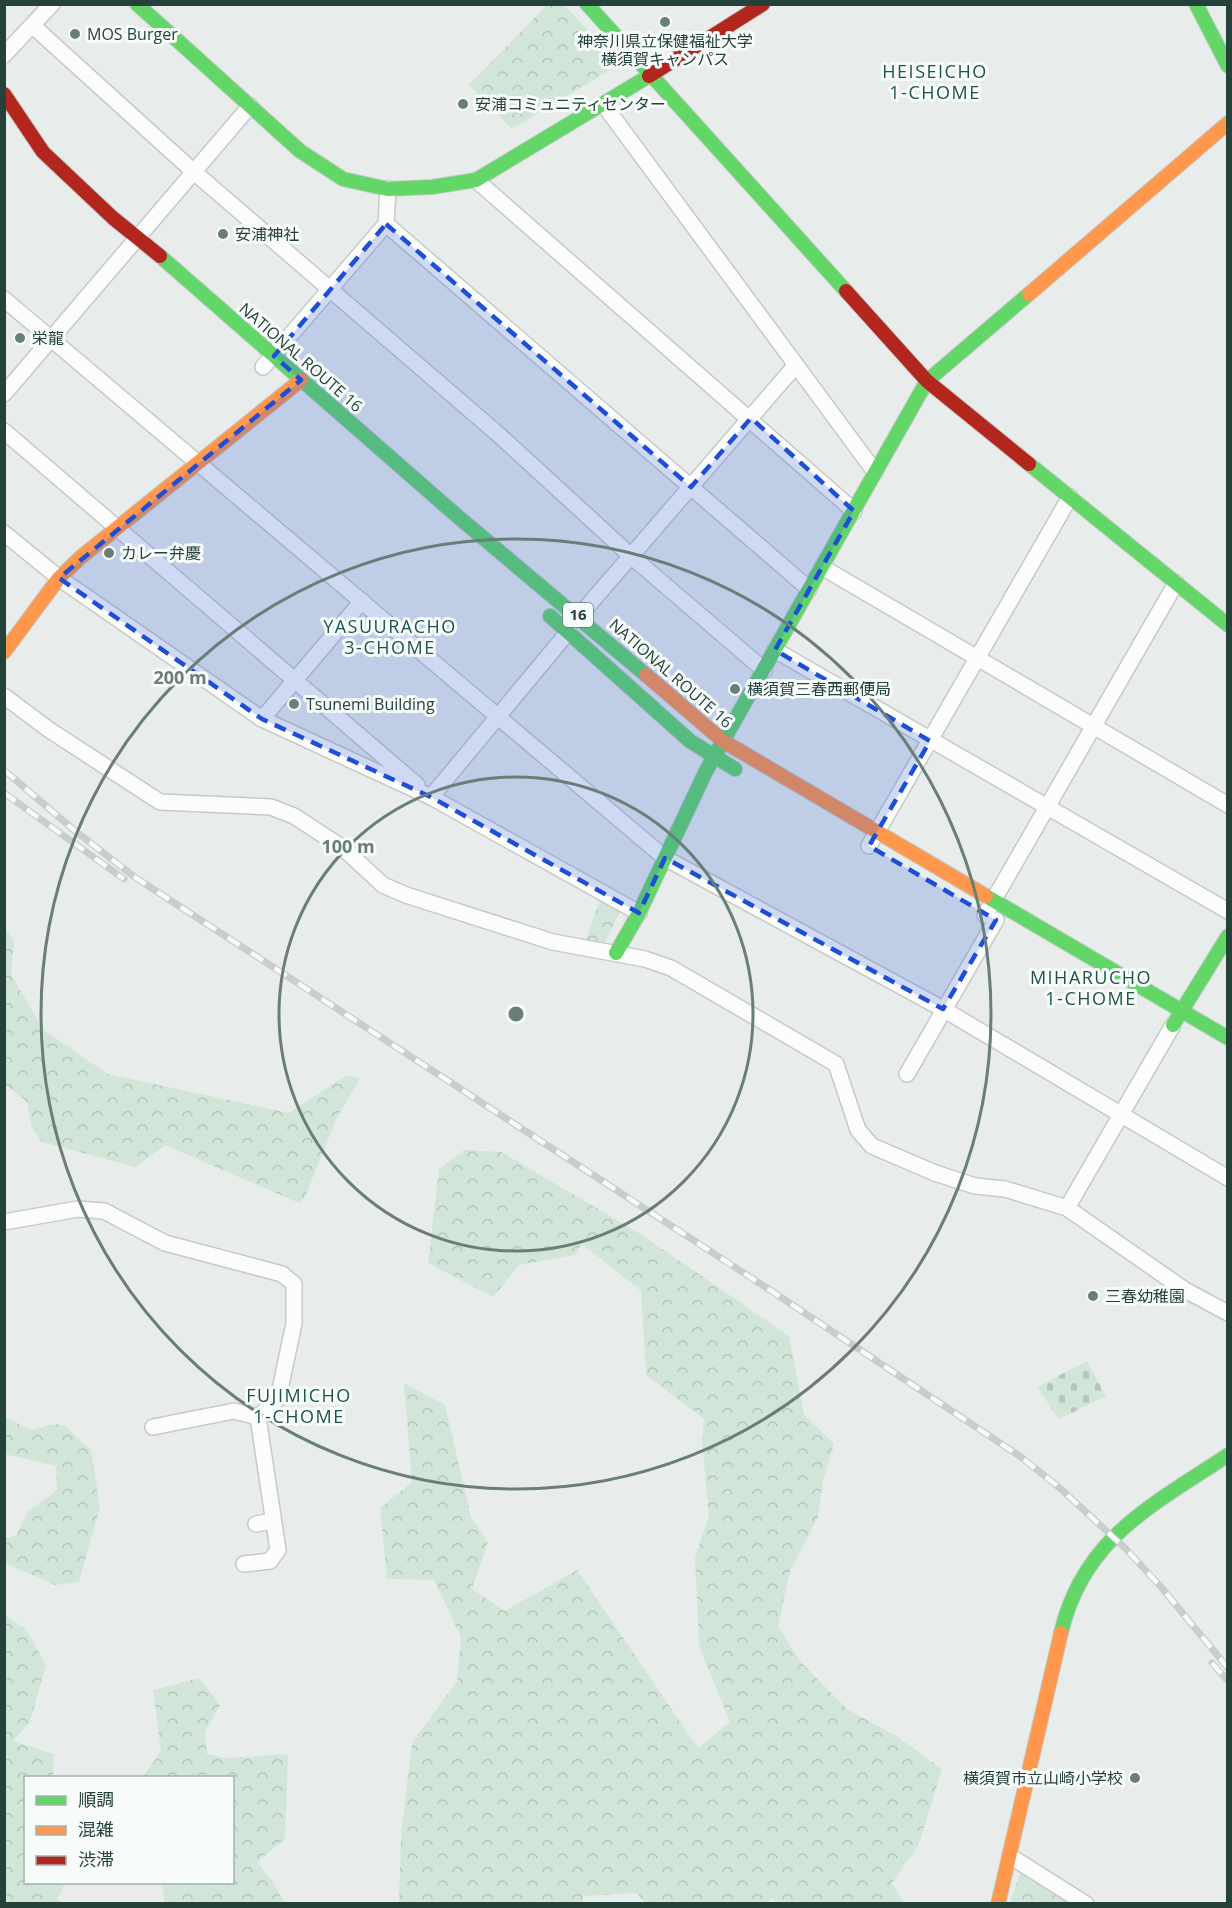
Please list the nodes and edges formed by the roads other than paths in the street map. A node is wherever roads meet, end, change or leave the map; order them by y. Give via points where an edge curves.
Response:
1 (52, 4) edge
2 (137, 4) edge
3 (587, 4) edge
4 (763, 4) edge
5 (1197, 4) edge
6 (33, 26) junction
7 (4, 56) edge
8 (1227, 66) edge
9 (652, 75) junction
10 (4, 94) edge
11 (604, 105) junction
12 (250, 106) junction
13 (1227, 123) edge
14 (194, 172) junction
15 (476, 180) junction
16 (388, 189) junction
17 (386, 224) junction
18 (138, 238) junction
19 (112, 241) dead end
20 (131, 254) junction
21 (332, 289) junction
22 (4, 299) edge
23 (53, 338) junction
24 (249, 355) dead end
25 (274, 356) junction
26 (796, 365) junction
27 (276, 379) junction
28 (301, 380) junction
29 (927, 381) junction
30 (4, 394) edge
31 (301, 400) dead end
32 (751, 418) junction
33 (4, 431) edge
34 (199, 462) junction
35 (875, 472) junction
36 (692, 487) junction
37 (1070, 497) junction
38 (854, 510) junction
39 (116, 528) junction
40 (4, 533) edge
41 (631, 556) junction
42 (822, 567) junction
43 (59, 578) junction
44 (1176, 584) junction
45 (809, 589) junction
46 (362, 601) junction
47 (542, 609) dead end
48 (579, 616) junction
49 (1227, 625) edge
50 (568, 631) junction
51 (775, 650) junction
52 (4, 652) edge
53 (977, 659) junction
54 (764, 670) junction
55 (294, 680) junction
56 (4, 696) edge
57 (498, 716) junction
58 (262, 719) junction
59 (1093, 728) junction
60 (723, 741) junction
61 (930, 741) junction
62 (715, 756) junction
63 (746, 775) dead end
64 (431, 796) junction
65 (1227, 805) edge
66 (1047, 807) junction
67 (877, 832) junction
68 (869, 846) dead end
69 (665, 858) junction
70 (993, 901) junction
71 (1227, 911) edge
72 (639, 913) junction
73 (1227, 936) edge
74 (616, 953) junction
75 (943, 1009) junction
76 (1181, 1011) junction
77 (1157, 1016) dead end
78 (1177, 1028) junction
79 (1227, 1038) edge
80 (907, 1074) dead end
81 (1120, 1115) junction
82 (1227, 1178) edge
83 (1067, 1208) junction
84 (4, 1222) edge
85 (1227, 1313) edge
86 (258, 1417) junction
87 (153, 1427) dead end
88 (1227, 1455) edge
89 (273, 1521) junction
90 (256, 1524) dead end
91 (244, 1564) dead end
92 (1010, 1856) junction
93 (998, 1904) edge
94 (1086, 1904) edge

1 - 6 street
2 - 12 main road
3 - 9 main road
4 - 9 main road
5 - 8 main road
6 - 7 street
6 - 14 street
9 - 11 main road
9 - 29 main road
10 - 18 main road, NATIONAL ROUTE 16 / 16 via 44,152
11 - 15 main road
11 - 26 street
12 - 14 street
12 - 16 main road via 300,151 343,179
13 - 29 main road
14 - 18 street
14 - 21 street
15 - 16 main road
15 - 32 street
16 - 17 street
17 - 21 street
17 - 36 street
18 - 20 street
18 - 25 main road, NATIONAL ROUTE 16 / 16
19 - 20 main road
20 - 23 street
21 - 25 street
21 - 41 street
22 - 23 street
23 - 30 street
23 - 34 street
24 - 27 main road, NATIONAL ROUTE 16
25 - 27 street
25 - 28 main road, NATIONAL ROUTE 16 / 16
26 - 32 street
26 - 35 street
27 - 28 main road
27 - 31 main road, NATIONAL ROUTE 16
27 - 34 main road
28 - 48 main road, NATIONAL ROUTE 16 / 16
29 - 35 main road
29 - 37 main road
32 - 36 street
32 - 38 street
33 - 39 street
34 - 39 main road
34 - 46 street
35 - 38 main road
36 - 41 street
36 - 45 street
37 - 44 main road
37 - 53 street
38 - 42 main road
39 - 43 main road
39 - 55 street
40 - 43 street
41 - 48 street
41 - 54 street
42 - 45 main road
42 - 53 street
43 - 52 main road
43 - 58 street
44 - 49 main road
44 - 59 street
45 - 51 main road
46 - 55 street
46 - 57 street
47 - 50 main road, 16
48 - 60 main road, NATIONAL ROUTE 16 / 16
50 - 57 street
50 - 62 main road, 16 via 690,741
51 - 54 main road
51 - 61 street
53 - 59 street
53 - 61 street
54 - 60 main road
55 - 58 street
55 - 64 street
56 - 74 street via 160,802 271,807 294,816 343,848 383,885 406,895 554,942
57 - 64 street
57 - 69 street
58 - 64 street
59 - 65 street
59 - 66 street
60 - 62 main road
60 - 67 main road, NATIONAL ROUTE 16 / 16
61 - 66 street
61 - 67 street
62 - 63 main road, 16
62 - 69 main road
64 - 72 street
66 - 70 street
66 - 71 street
67 - 68 street
67 - 70 main road, NATIONAL ROUTE 16 / 16
69 - 72 main road
69 - 75 street
70 - 75 street via 991,918
70 - 76 main road, NATIONAL ROUTE 16 / 16
72 - 74 main road
73 - 76 main road
74 - 83 street via 671,968 836,1064 858,1130 873,1146 975,1186 1005,1189
75 - 80 street
75 - 81 street
76 - 78 main road
76 - 79 main road, NATIONAL ROUTE 16 / 16
77 - 78 main road
78 - 81 street
81 - 82 street
81 - 83 street
83 - 85 street via 1185,1290
84 - 86 street via 78,1209 104,1211 165,1243 282,1274 294,1284 294,1323 278,1399
86 - 87 street via 234,1411
86 - 89 street
88 - 92 main road via 1124,1528 1080,1576 1065,1615
89 - 90 street
89 - 91 street via 278,1550 270,1561
92 - 93 main road
92 - 94 street

